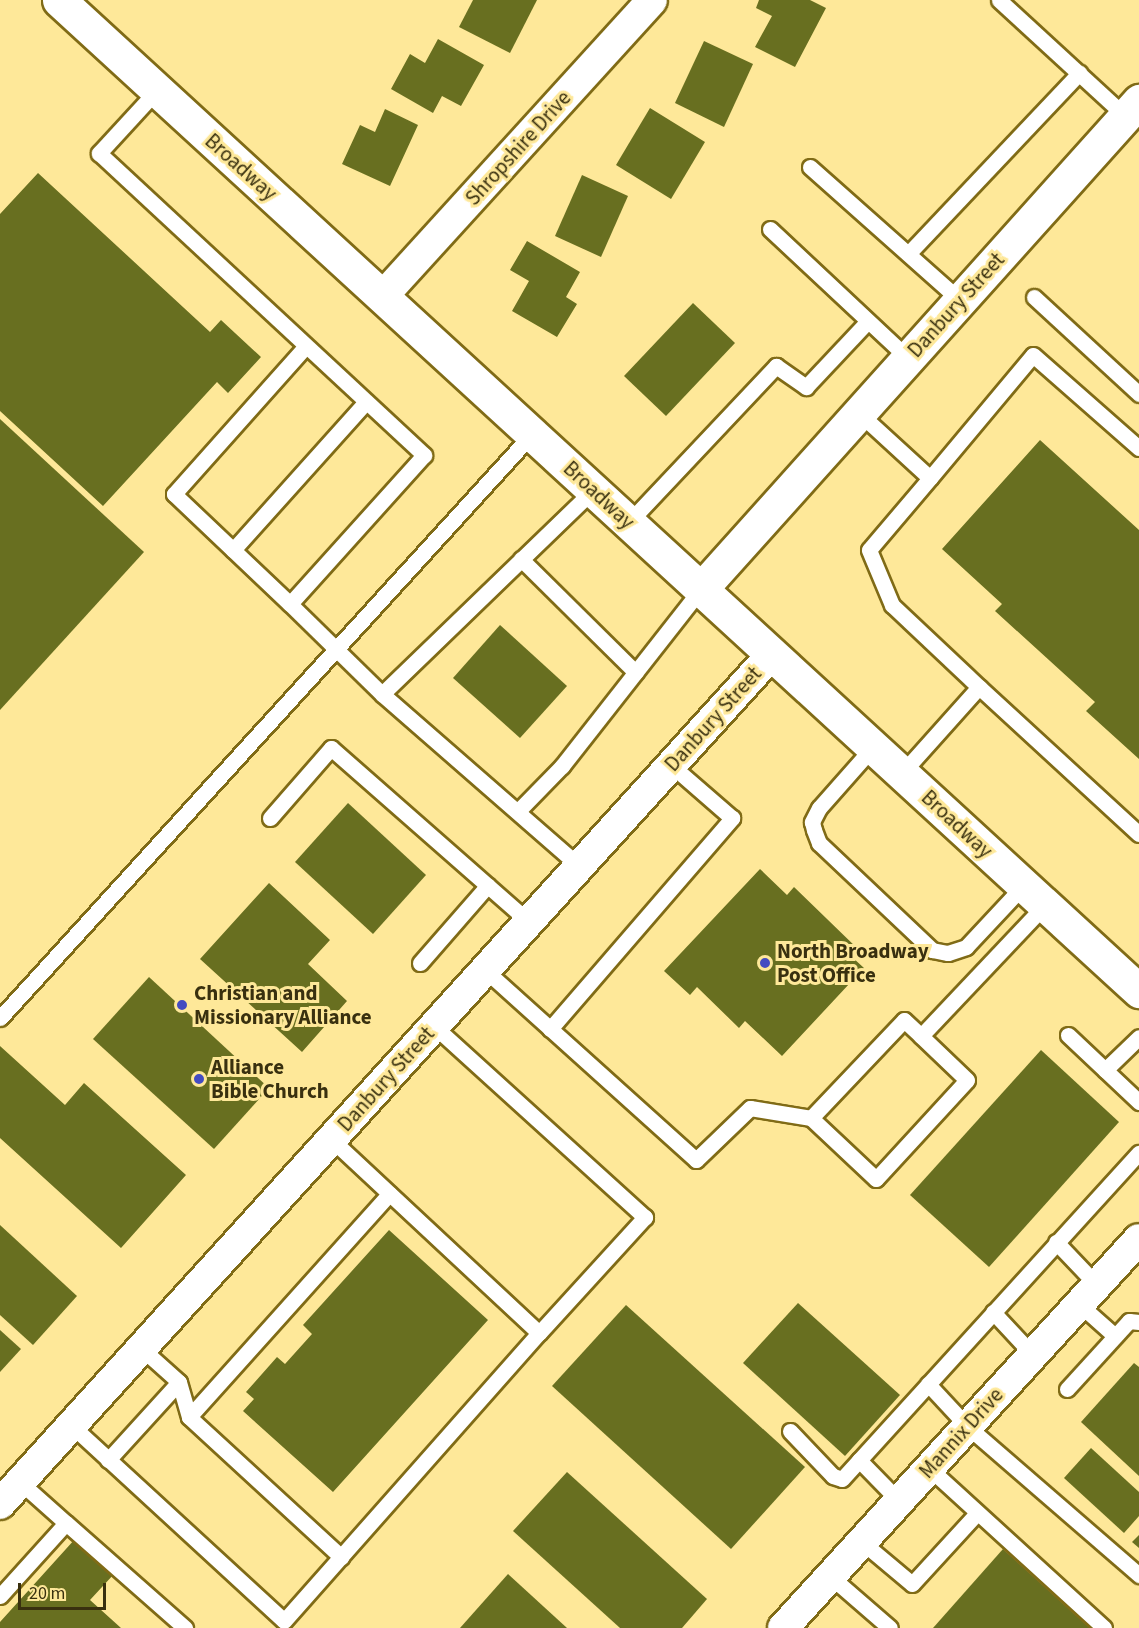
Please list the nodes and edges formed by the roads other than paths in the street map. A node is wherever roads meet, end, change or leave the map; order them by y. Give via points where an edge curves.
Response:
1 (59, 0) edge
2 (652, 0) edge
3 (999, 0) edge
4 (1079, 73) junction
5 (157, 90) junction
6 (1132, 109) edge
7 (810, 167) dead end
8 (770, 229) dead end
9 (909, 253) junction
10 (382, 297) junction
11 (1034, 297) dead end
12 (960, 300) junction
13 (867, 323) junction
14 (305, 347) junction
15 (908, 358) junction
16 (1139, 394) edge
17 (366, 402) junction
18 (859, 413) junction
19 (532, 434) junction
20 (1139, 448) edge
21 (930, 478) junction
22 (593, 490) junction
23 (628, 523) junction
24 (233, 550) junction
25 (520, 559) junction
26 (701, 589) junction
27 (290, 604) junction
28 (337, 648) junction
29 (772, 654) junction
30 (635, 672) junction
31 (979, 687) junction
32 (382, 694) junction
33 (873, 747) junction
34 (671, 765) junction
35 (902, 773) junction
36 (519, 810) junction
37 (270, 818) dead end
38 (1139, 834) edge
39 (579, 866) junction
40 (488, 885) junction
41 (1034, 895) junction
42 (528, 921) junction
43 (420, 963) dead end
44 (485, 970) junction
45 (1139, 991) edge
46 (0, 1018) edge
47 (434, 1026) junction
48 (550, 1029) junction
49 (1068, 1035) dead end
50 (921, 1036) junction
51 (1139, 1037) edge
52 (1105, 1070) junction
53 (1139, 1102) edge
54 (811, 1118) junction
55 (331, 1139) junction
56 (1139, 1153) edge
57 (389, 1194) junction
58 (1139, 1239) edge
59 (1056, 1242) junction
60 (1088, 1295) junction
61 (993, 1312) junction
62 (1139, 1322) edge
63 (539, 1332) junction
64 (1115, 1336) junction
65 (141, 1348) junction
66 (1033, 1355) junction
67 (179, 1382) junction
68 (928, 1384) junction
69 (1068, 1389) dead end
70 (189, 1417) junction
71 (71, 1425) junction
72 (968, 1426) junction
73 (790, 1431) dead end
74 (108, 1460) junction
75 (859, 1460) junction
76 (929, 1468) junction
77 (20, 1482) junction
78 (900, 1501) junction
79 (0, 1504) edge
80 (977, 1513) junction
81 (66, 1523) junction
82 (862, 1542) junction
83 (341, 1557) junction
84 (1139, 1575) edge
85 (831, 1576) junction
86 (0, 1596) edge
87 (185, 1628) edge
88 (783, 1628) edge
89 (890, 1628) edge
90 (1104, 1628) edge

1 - 5 main road, Broadway
2 - 10 street, Shropshire Drive
3 - 4 lane
4 - 6 lane
4 - 9 lane
5 - 10 main road, Broadway
5 - 14 lane via 99,153
6 - 12 main road, Danbury Street
7 - 9 lane
8 - 13 lane
9 - 12 lane
10 - 19 main road, Broadway
11 - 16 lane
12 - 15 main road, Danbury Street
13 - 15 lane
13 - 23 lane via 806,387 776,366
14 - 17 lane
14 - 24 lane via 174,494
15 - 18 main road, Danbury Street
17 - 24 lane
17 - 27 lane via 424,455
18 - 21 lane
18 - 26 main road, Danbury Street
19 - 22 main road, Broadway
19 - 28 lane
20 - 21 lane via 1033,355
21 - 31 lane via 869,550 892,605
22 - 23 main road, Broadway
22 - 25 lane
23 - 26 main road, Broadway
24 - 27 lane
25 - 30 lane
25 - 32 lane
26 - 29 main road, Broadway
26 - 30 lane
27 - 28 lane
28 - 32 lane
28 - 46 lane
29 - 33 main road, Broadway
29 - 34 street, Danbury Street
30 - 36 lane via 562,766
31 - 35 lane
31 - 38 lane
32 - 36 lane
33 - 35 main road, Broadway
33 - 41 lane via 819,808 812,822 819,843 933,950 948,953 966,946
34 - 39 street, Danbury Street
34 - 48 lane via 732,818
35 - 41 main road, Broadway
36 - 39 lane
37 - 40 lane via 331,748
39 - 42 street, Danbury Street
40 - 42 lane
40 - 43 lane
41 - 45 main road, Broadway
41 - 50 lane
42 - 44 street, Danbury Street
44 - 47 street, Danbury Street
44 - 48 lane
47 - 55 street, Danbury Street
47 - 63 lane via 645,1217
48 - 54 lane via 696,1160 750,1108
49 - 52 lane
50 - 54 lane via 904,1020
50 - 54 lane via 967,1080 876,1179
51 - 52 lane
52 - 53 lane
55 - 57 lane
55 - 65 street, Danbury Street
56 - 59 lane
57 - 63 lane
57 - 70 lane
58 - 60 street, Mannix Drive
59 - 60 lane
59 - 61 lane
60 - 64 lane
60 - 66 street, Mannix Drive
61 - 66 lane
61 - 68 lane
62 - 64 lane via 1129,1321
63 - 83 lane
64 - 69 lane
65 - 67 lane
65 - 71 street, Danbury Street
66 - 72 street, Mannix Drive
67 - 70 lane
67 - 74 lane
68 - 72 lane
68 - 75 lane
70 - 83 lane
71 - 74 lane
71 - 77 street, Danbury Street
72 - 76 street, Mannix Drive
72 - 84 lane
73 - 75 lane via 833,1476 842,1479
74 - 83 lane via 284,1621
75 - 78 lane
76 - 78 street, Mannix Drive
76 - 80 lane
77 - 79 street, Danbury Street
77 - 81 lane
78 - 82 street, Mannix Drive
80 - 82 lane via 912,1584
80 - 90 lane
81 - 86 lane
81 - 87 lane
82 - 85 street, Mannix Drive
85 - 88 street, Mannix Drive
85 - 89 lane

